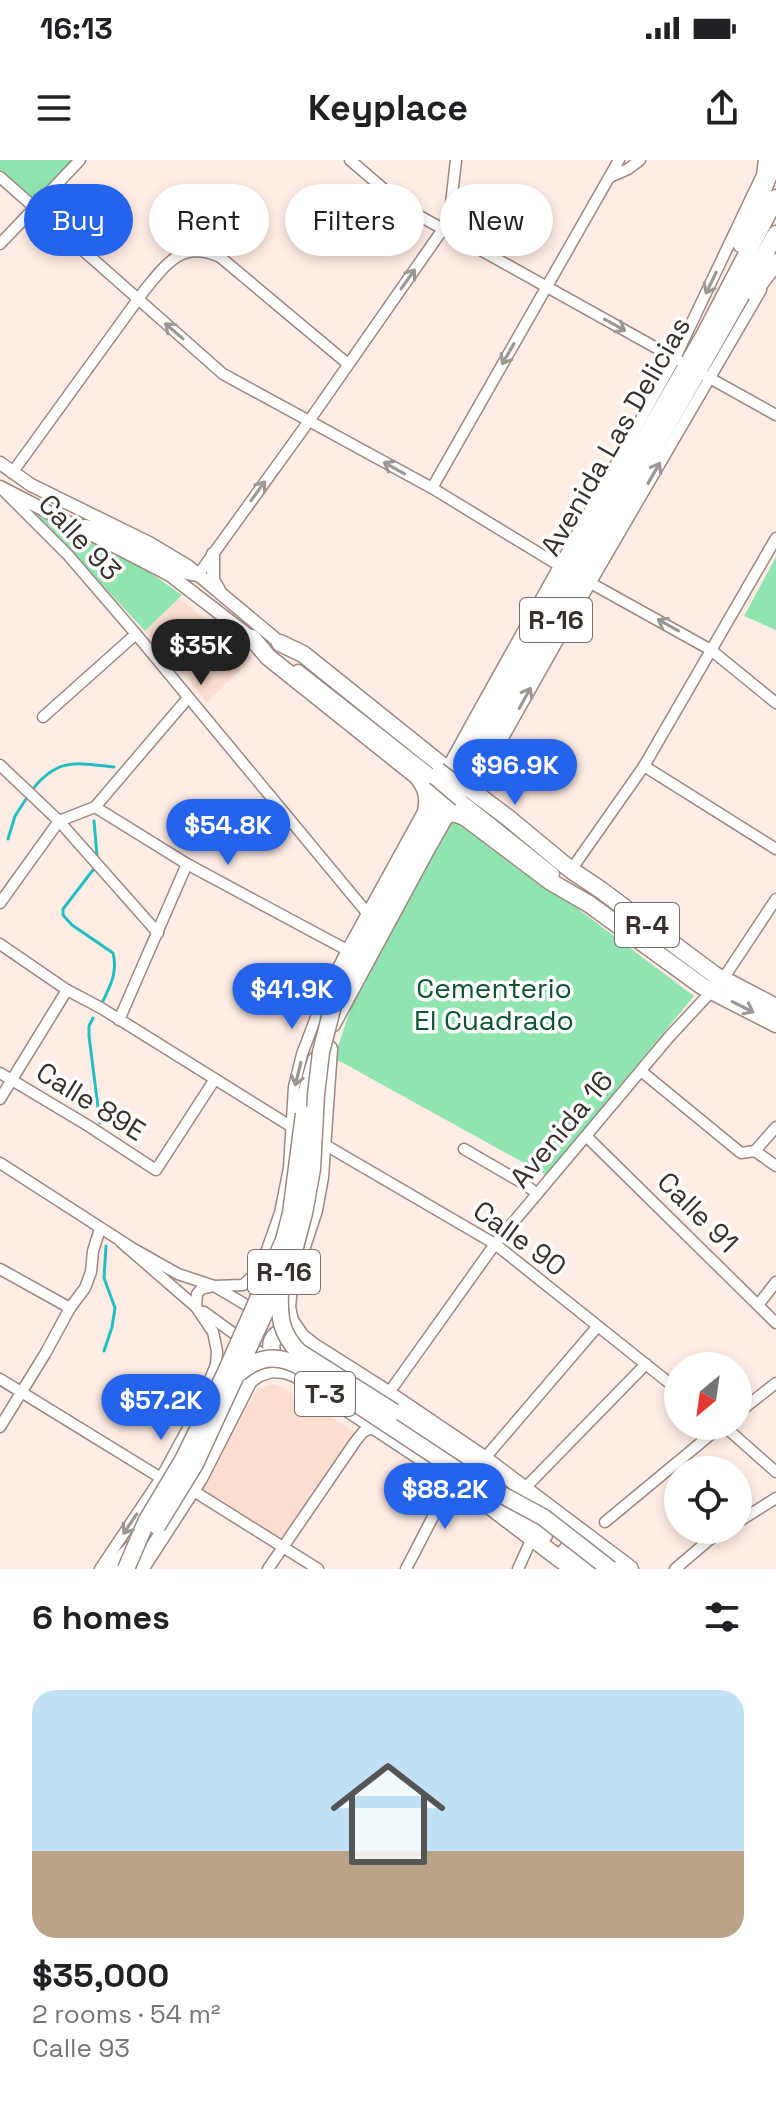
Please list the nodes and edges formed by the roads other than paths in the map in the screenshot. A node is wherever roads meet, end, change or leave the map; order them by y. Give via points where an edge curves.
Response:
1 (80, 160) edge
2 (350, 160) edge
3 (456, 160) edge
4 (619, 160) edge
5 (764, 160) edge
6 (775, 160) edge
7 (636, 161) edge
8 (0, 177) edge
9 (610, 177) junction
10 (58, 184) edge
11 (453, 184) edge
12 (24, 198) edge
13 (776, 198) edge
14 (24, 219) edge
15 (440, 227) edge
16 (440, 233) edge
17 (776, 234) edge
18 (0, 244) edge
19 (89, 256) edge
20 (491, 256) edge
21 (776, 264) edge
22 (547, 287) junction
23 (139, 300) junction
24 (711, 337) junction
25 (348, 364) junction
26 (693, 368) junction
27 (776, 415) edge
28 (309, 421) junction
29 (0, 463) edge
30 (12, 473) junction
31 (1, 488) edge
32 (432, 488) junction
33 (70, 524) junction
34 (776, 538) edge
35 (213, 554) junction
36 (575, 574) junction
37 (198, 575) junction
38 (220, 593) junction
39 (136, 634) junction
40 (252, 638) junction
41 (280, 643) junction
42 (711, 650) junction
43 (188, 698) junction
44 (348, 703) junction
45 (776, 703) edge
46 (43, 717) dead end
47 (0, 765) edge
48 (644, 766) junction
49 (459, 780) junction
50 (427, 804) junction
51 (95, 807) junction
52 (445, 816) junction
53 (59, 821) junction
54 (421, 834) junction
55 (776, 849) edge
56 (538, 856) junction
57 (187, 864) junction
58 (571, 870) junction
59 (776, 899) edge
60 (0, 903) edge
61 (589, 904) junction
62 (368, 914) junction
63 (158, 933) junction
64 (0, 944) edge
65 (347, 950) junction
66 (717, 985) junction
67 (67, 990) junction
68 (338, 1002) junction
69 (776, 1007) edge
70 (119, 1020) junction
71 (776, 1024) edge
72 (641, 1071) junction
73 (0, 1073) edge
74 (215, 1079) junction
75 (13, 1080) junction
76 (0, 1099) edge
77 (292, 1127) junction
78 (776, 1127) edge
79 (586, 1136) junction
80 (322, 1143) junction
81 (464, 1149) dead end
82 (755, 1151) junction
83 (0, 1163) edge
84 (776, 1166) edge
85 (537, 1194) junction
86 (100, 1229) junction
87 (121, 1242) junction
88 (495, 1244) junction
89 (0, 1269) edge
90 (281, 1280) junction
91 (776, 1282) edge
92 (214, 1286) junction
93 (758, 1305) junction
94 (196, 1307) junction
95 (70, 1308) junction
96 (776, 1323) edge
97 (597, 1327) junction
98 (301, 1337) junction
99 (646, 1364) junction
100 (285, 1370) junction
101 (238, 1374) junction
102 (0, 1379) edge
103 (664, 1379) edge
104 (776, 1383) edge
105 (22, 1393) junction
106 (388, 1394) junction
107 (752, 1402) edge
108 (375, 1426) junction
109 (0, 1427) edge
110 (705, 1440) edge
111 (738, 1440) edge
112 (484, 1459) junction
113 (776, 1472) edge
114 (161, 1478) junction
115 (453, 1478) junction
116 (525, 1488) junction
117 (192, 1490) junction
118 (776, 1498) edge
119 (752, 1513) edge
120 (605, 1522) dead end
121 (532, 1538) junction
122 (704, 1544) edge
123 (282, 1548) junction
124 (100, 1569) edge
125 (112, 1569) edge
126 (126, 1569) edge
127 (140, 1569) edge
128 (268, 1569) edge
129 (318, 1569) edge
130 (406, 1569) edge
131 (518, 1569) edge
132 (573, 1569) edge
133 (591, 1569) edge
134 (610, 1569) edge
135 (630, 1569) edge
136 (675, 1569) edge

1 - 10 street
2 - 15 street via 407,209
3 - 11 street
4 - 9 street
5 -> 26 street, Avenida Las Delicias / R-16
6 - 24 main road
7 - 9 street
8 - 12 street
9 - 22 street
13 - 24 main road, Avenida Las Delicias / R-16
14 - 18 street
25 -> 16 street
17 - 24 main road, Avenida Las Delicias / R-16
19 - 23 street
20 - 22 street
21 - 24 main road
21 - 26 street, Avenida Las Delicias / R-16
22 -> 26 street
22 -> 32 street
23 - 25 street via 179,254 206,251 220,257
28 -> 23 street via 223,374
23 - 30 street
24 - 26 main road, Avenida Las Delicias / R-16
25 - 28 street
26 - 27 street
26 - 36 main road, Avenida Las Delicias / R-16
26 - 36 street, Avenida Las Delicias / R-16
32 -> 28 street
35 -> 28 street
29 - 30 street
30 - 37 street via 149,543
31 - 33 street
31 - 39 street, Calle 93
32 - 36 street
33 - 37 street via 109,533 183,573
33 - 40 street via 170,575
34 - 42 street
35 - 37 street
35 - 38 street via 213,580
42 -> 36 street
36 - 49 main road, Avenida Las Delicias / R-16
36 - 49 street, Avenida Las Delicias / R-16
37 - 38 street
38 - 41 street
39 - 43 street, Calle 93
39 - 46 street
40 - 44 street
40 - 50 main road via 268,657 417,776 425,786
41 - 44 street
41 - 49 main road via 303,654
42 - 45 street
42 - 48 street
43 - 51 street
43 - 62 street, Calle 93
44 - 56 street, bridge
47 - 53 street
48 - 55 street
48 - 58 street
49 - 50 main road
49 - 52 main road, Avenida Las Delicias / R-16
49 - 54 main road, Avenida Las Delicias / R-16
49 - 58 main road
50 - 54 main road
50 - 62 street, R-16
51 - 53 street
51 - 57 street
52 - 61 main road via 466,818
52 - 68 main road, Avenida Las Delicias / R-16
53 - 60 street
53 - 63 street
54 - 68 main road, Avenida Las Delicias / R-16 via 359,946
56 - 58 street
56 - 61 street, R-4
57 - 63 street
57 - 65 street
58 - 66 main road, R-4
59 - 66 street, Avenida 16
61 - 66 main road, R-4 via 702,986
62 - 65 street, R-16
63 - 70 street
64 - 67 street
65 -> 77 street, R-16 via 302,1054
66 - 69 main road, R-4
66 -> 71 main road, R-4
66 - 72 street, Avenida 16
67 - 70 street
67 - 75 street
68 - 80 main road, R-16
68 - 90 main road, R-16, bridge via 321,1052 304,1213
68 - 126 main road, R-16, bridge via 306,1094 284,1240 225,1374
70 - 74 street
72 - 79 street, Avenida 16
72 - 82 street via 741,1153
73 - 75 street, Calle 89E
74 - 75 street, Calle 89E via 156,1170
74 - 77 street
75 - 76 street
77 - 92 street, R-16 via 280,1213 263,1261 243,1285
78 - 82 street
79 - 85 street, Avenida 16
79 - 93 street, Calle 91
80 - 88 street, Calle 90
80 - 98 main road, R-16 via 314,1210 289,1286 290,1321
81 - 85 street
82 - 84 street
83 - 86 street
85 - 88 street, Avenida 16
86 - 87 street
86 - 95 street via 85,1288
87 - 92 street via 178,1274
87 - 94 street
88 - 97 street, Calle 90
88 - 106 street, Avenida 16
89 - 95 street
90 - 101 main road, R-16, bridge
90 - 133 main road, bridge via 281,1323 299,1352 471,1465 536,1528
91 - 93 street
92 - 94 street, R-16 via 201,1289
92 - 98 street
93 - 96 street, Calle 91
94 - 100 street
94 - 114 street via 213,1332 216,1365
95 - 105 street
97 - 99 street, Calle 90
97 - 112 street
98 - 100 main road via 283,1331 271,1342 272,1354
98 - 106 main road, T-3
99 - 103 street, Calle 90
99 - 116 street
100 - 108 main road, T-3
100 - 117 main road, T-3 via 272,1369 249,1380
101 - 125 main road, R-16, bridge via 195,1464 157,1526
101 - 134 main road, bridge via 263,1358 291,1361 463,1474 543,1517
102 - 105 street
104 - 107 street
105 - 109 street
105 - 114 street
106 - 112 main road, T-3
108 - 115 main road, T-3
108 - 123 street via 355,1442
110 - 120 street
111 - 113 street
112 - 116 main road, T-3
114 -> 124 street
115 - 121 main road, T-3
115 - 130 street
116 - 135 main road, T-3
117 - 123 street
117 - 127 main road, T-3
118 - 119 street
121 - 131 street
121 - 132 main road, T-3
122 - 136 street
123 - 128 street
123 - 129 street

